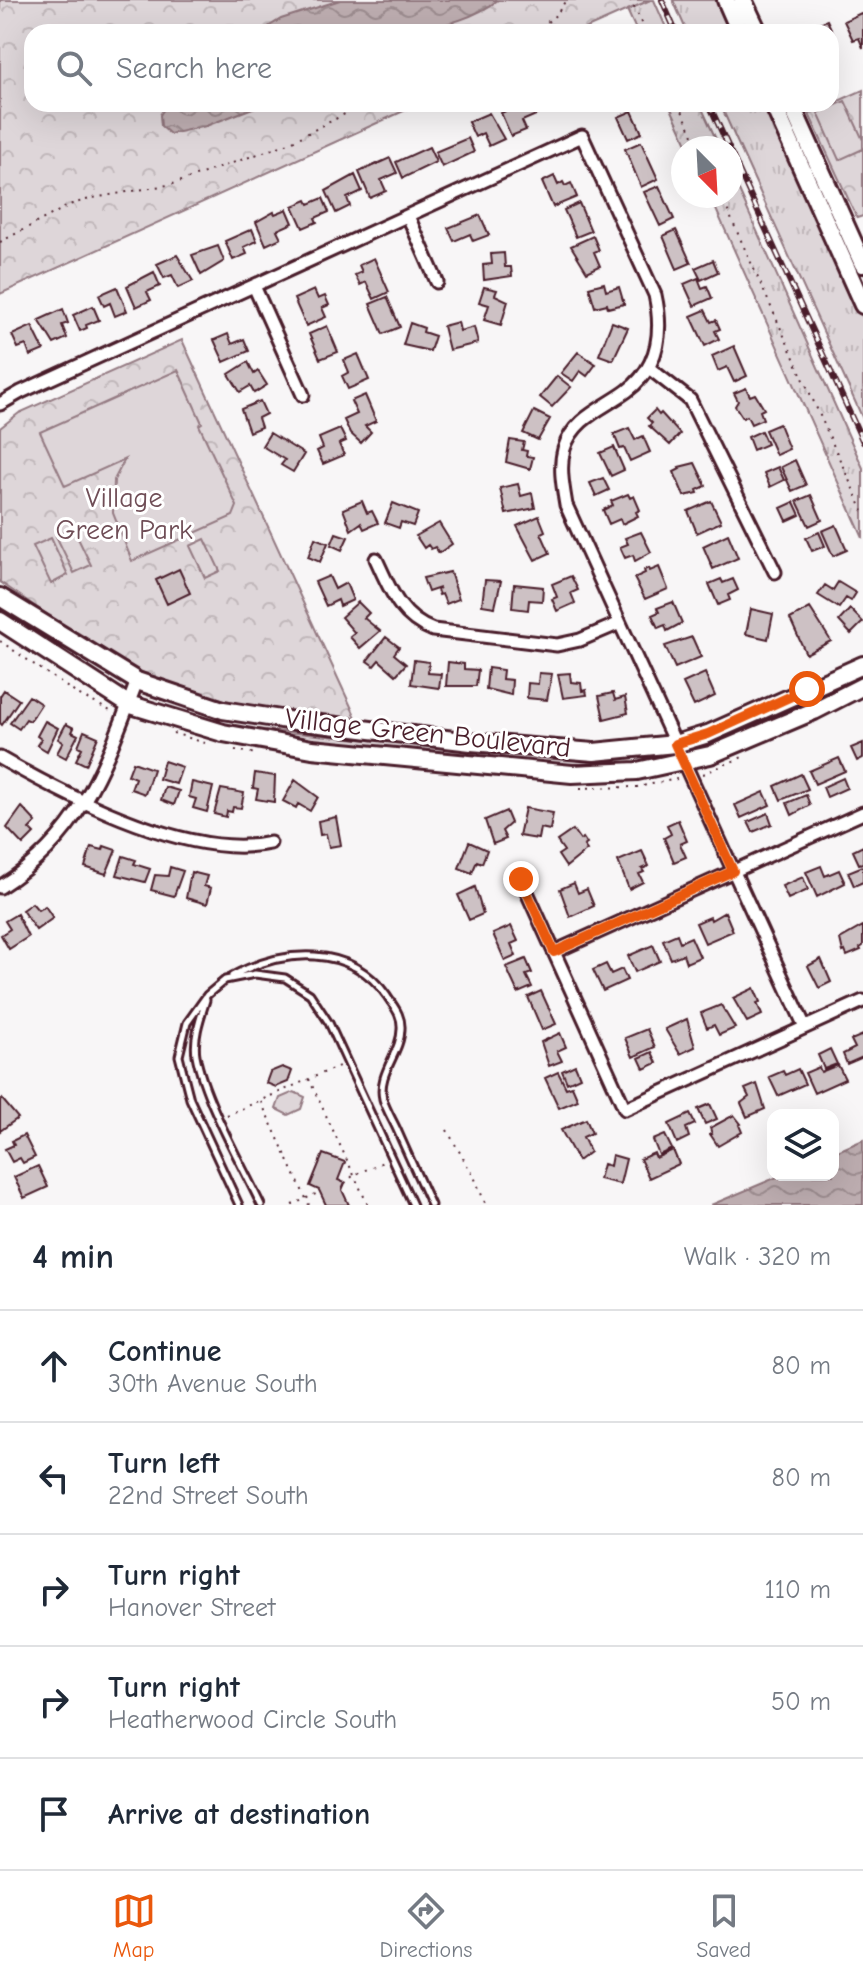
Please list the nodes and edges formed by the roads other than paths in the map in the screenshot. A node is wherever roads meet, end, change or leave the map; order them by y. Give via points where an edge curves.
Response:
1 (726, 0) edge
2 (743, 0) edge
3 (736, 24) edge
4 (754, 24) edge
5 (778, 112) edge
6 (795, 112) edge
7 (408, 216) junction
8 (850, 238) edge
9 (863, 264) edge
10 (437, 282) dead end
11 (254, 286) junction
12 (863, 305) edge
13 (649, 368) junction
14 (303, 395) dead end
15 (0, 404) edge
16 (376, 559) dead end
17 (775, 572) dead end
18 (0, 597) edge
19 (0, 621) edge
20 (620, 623) junction
21 (863, 665) edge
22 (137, 681) junction
23 (863, 686) edge
24 (128, 704) junction
25 (675, 744) junction
26 (0, 758) edge
27 (683, 763) junction
28 (86, 802) junction
29 (863, 813) edge
30 (270, 843) dead end
31 (733, 871) junction
32 (521, 879) dead end
33 (0, 887) edge
34 (554, 952) junction
35 (225, 980) junction
36 (207, 995) junction
37 (863, 1001) edge
38 (805, 1027) junction
39 (239, 1205) edge
40 (261, 1205) edge
41 (413, 1205) edge
42 (431, 1205) edge

1 - 3 street
2 - 4 street
5 - 8 street
6 - 8 street
7 - 10 street
7 - 11 street
7 - 13 street via 582,136 655,295 661,321
8 - 9 street
8 - 12 street
11 - 14 street
11 - 15 street
13 - 17 street via 690,400
13 - 20 street via 626,392 580,423 564,448 566,505
16 - 20 street via 406,615 433,630 557,645
18 - 22 street, Village Green Boulevard
19 - 24 street, Village Green Boulevard
20 - 25 street
21 - 25 street, Village Green Boulevard
22 - 24 street
22 - 25 street, Village Green Boulevard via 223,710 471,742 594,752
23 - 27 street, Village Green Boulevard via 733,746
24 - 27 street, Village Green Boulevard via 223,733 312,749 572,774
24 - 28 street
25 - 27 street
26 - 28 street
27 - 31 street
28 - 30 street via 207,843
28 - 33 street via 40,857
29 - 31 street
31 - 34 street
31 - 38 street
32 - 34 street
34 - 38 street via 625,1109
35 - 36 lane
35 - 41 lane via 255,974 285,978 310,994 329,1023
35 - 42 lane via 282,956 318,955 355,967 381,987 400,1015 402,1031 384,1076 383,1097
36 - 39 lane via 187,1023 179,1056 190,1099
36 - 40 lane via 195,1053
37 - 38 street

